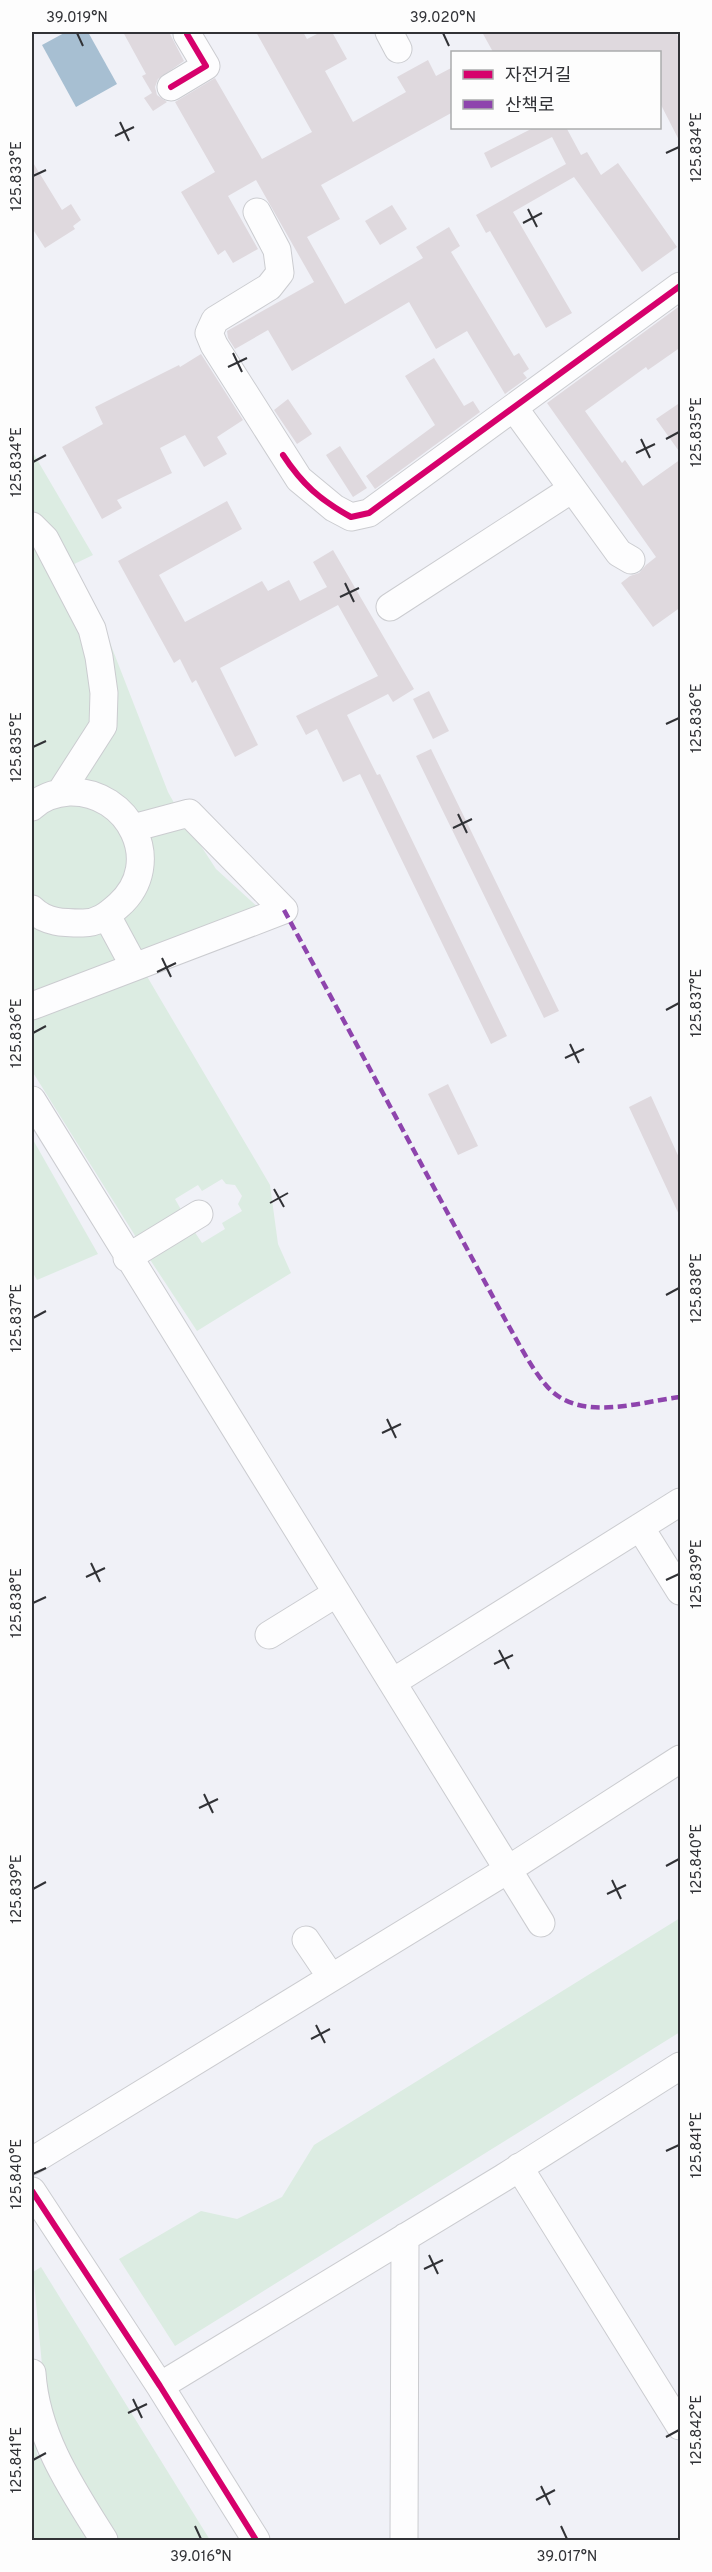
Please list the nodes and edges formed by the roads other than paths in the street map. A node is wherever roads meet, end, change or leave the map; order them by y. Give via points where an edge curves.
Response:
1 (188, 32) edge
2 (171, 87) dead end
3 (257, 212) dead end
4 (681, 286) edge
5 (514, 408) junction
6 (572, 489) junction
7 (32, 526) edge
8 (631, 560) dead end
9 (390, 607) dead end
10 (60, 793) junction
11 (32, 807) edge
12 (134, 828) junction
13 (32, 909) edge
14 (107, 916) junction
15 (135, 966) junction
16 (32, 1006) edge
17 (32, 1100) edge
18 (199, 1214) dead end
19 (127, 1258) junction
20 (681, 1502) edge
21 (640, 1527) junction
22 (681, 1591) edge
23 (338, 1593) junction
24 (269, 1635) dead end
25 (393, 1682) junction
26 (681, 1758) edge
27 (509, 1869) junction
28 (541, 1923) dead end
29 (306, 1940) dead end
30 (332, 1977) junction
31 (681, 2066) edge
32 (32, 2161) edge
33 (519, 2167) junction
34 (32, 2191) edge
35 (405, 2237) junction
36 (32, 2373) edge
37 (160, 2386) junction
38 (681, 2426) edge
39 (104, 2541) edge
40 (255, 2541) edge
41 (404, 2541) edge

1 - 2 street via 206,66
3 - 5 street via 277,250 280,273 269,287 215,320 209,333 299,479 334,508 351,517 369,513
4 - 5 street
5 - 6 street
6 - 8 street via 619,553
6 - 9 street
7 - 10 street via 45,540 92,629 104,693 103,726
10 - 11 street via 39,800
10 - 12 street via 83,792 105,799
12 - 14 street via 140,851 139,874 129,896
12 - 15 street via 189,813 284,910
13 - 14 street via 58,923 92,923
14 - 15 street
15 - 16 street
17 - 19 street
18 - 19 street
19 - 23 street
20 - 21 street
21 - 22 street
21 - 25 street
23 - 24 street
23 - 25 street
25 - 27 street
26 - 27 street
27 - 28 street
27 - 30 street
29 - 30 street
30 - 32 street
31 - 33 street
33 - 35 street
33 - 38 street
34 - 37 street
35 - 37 street
35 - 41 street
36 - 39 street via 47,2438 62,2474
37 - 40 street

